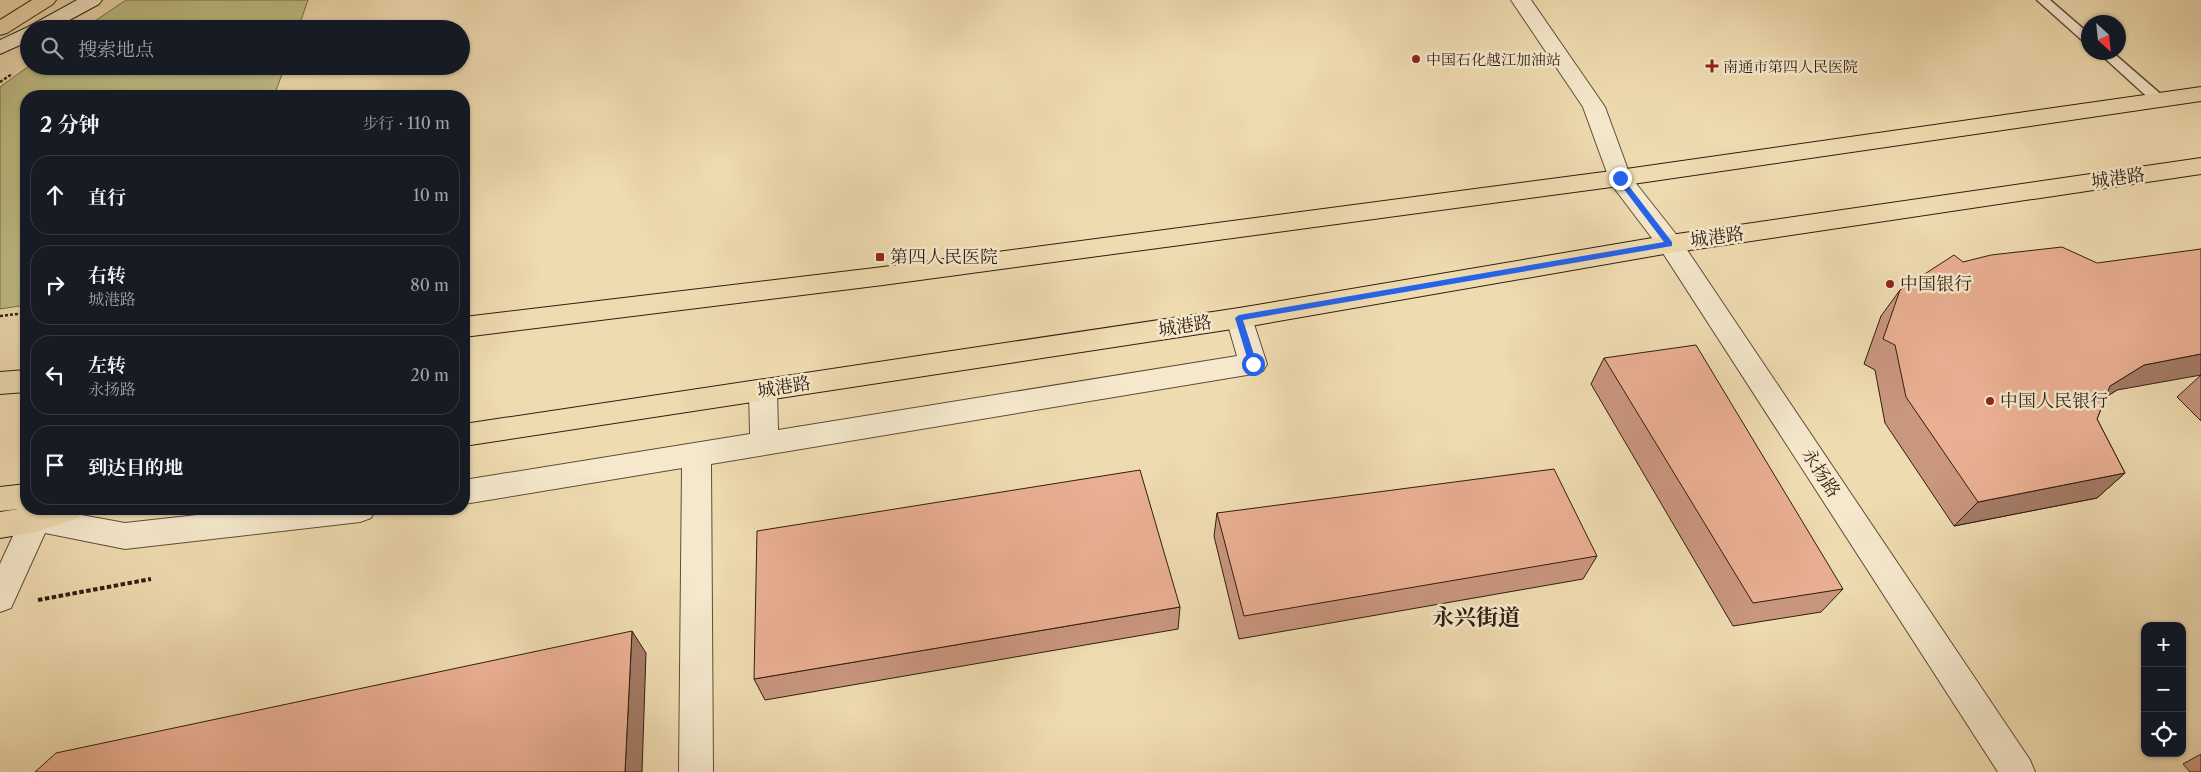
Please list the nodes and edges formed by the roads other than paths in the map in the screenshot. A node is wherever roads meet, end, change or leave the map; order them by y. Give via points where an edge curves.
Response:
1 (46, 0) edge
2 (92, 0) edge
3 (1521, 0) edge
4 (2043, 0) edge
5 (54, 20) edge
6 (0, 29) edge
7 (2081, 33) edge
8 (20, 38) edge
9 (0, 48) edge
10 (2113, 60) edge
11 (2201, 94) edge
12 (2159, 100) junction
13 (2201, 166) edge
14 (1620, 178) junction
15 (1670, 244) junction
16 (1239, 318) junction
17 (470, 326) edge
18 (20, 380) edge
19 (0, 381) edge
20 (763, 390) junction
21 (470, 434) edge
22 (764, 442) junction
23 (697, 453) junction
24 (470, 491) edge
25 (0, 499) edge
26 (20, 504) edge
27 (20, 513) edge
28 (30, 515) edge
29 (57, 515) edge
30 (308, 515) edge
31 (0, 525) edge
32 (14, 600) edge
33 (696, 772) edge
34 (2018, 772) edge

1 - 6 main road
2 - 5 street
3 - 14 street, 永扬路 via 1594,107
4 - 7 lane
8 - 9 street
10 - 12 lane
11 - 12 main road
12 - 14 main road
13 - 15 main road, 城港路
14 - 15 street, 永扬路
14 - 17 main road via 893,275
15 - 16 main road, 城港路
15 - 34 street, 永扬路
16 - 20 main road, 城港路
16 - 22 street via 1253,364
18 - 19 main road
20 - 21 main road, 城港路
20 - 22 street
22 - 23 street
23 - 24 street
23 - 33 street
25 - 26 main road
27 - 31 main road
28 - 32 street
29 - 30 street via 125,536

